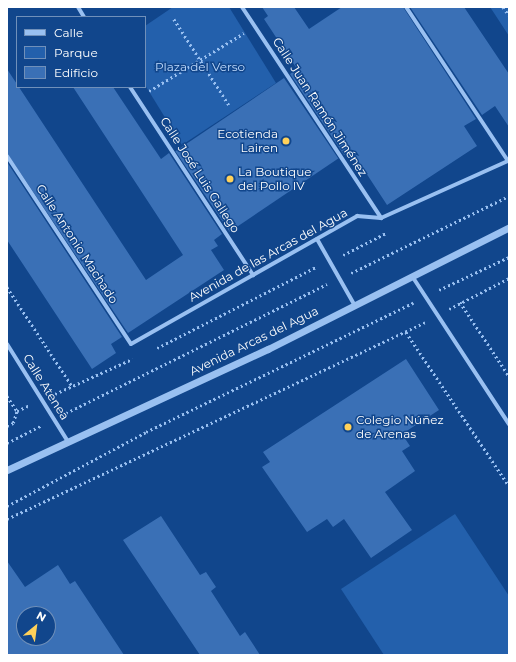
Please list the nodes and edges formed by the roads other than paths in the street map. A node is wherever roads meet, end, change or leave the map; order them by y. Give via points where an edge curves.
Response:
1 (78, 7) edge
2 (242, 7) edge
3 (406, 7) edge
4 (83, 16) edge
5 (131, 88) edge
6 (7, 156) edge
7 (381, 218) junction
8 (509, 228) edge
9 (317, 239) junction
10 (253, 275) junction
11 (412, 276) junction
12 (354, 304) junction
13 (7, 344) edge
14 (131, 344) joint
15 (509, 424) edge
16 (67, 440) junction
17 (7, 470) edge

1 - 4 street
2 - 7 street, Calle Juan Ramón Jiménez
3 - 7 street, Avenida de las Arcas del Agua via 508,161
5 - 10 street, Calle José Luis Gallego
6 - 14 street, Calle Antonio Machado
7 - 9 street, Avenida de las Arcas del Agua via 357,216
8 - 11 street, Avenida Arcas del Agua
9 - 10 street, Avenida de las Arcas del Agua
9 - 12 street
10 - 14 street, Avenida de las Arcas del Agua
11 - 12 street, Avenida Arcas del Agua
11 - 15 street
12 - 16 street, Avenida Arcas del Agua via 243,360
13 - 16 street, Calle Atenea
16 - 17 street, Avenida Arcas del Agua

